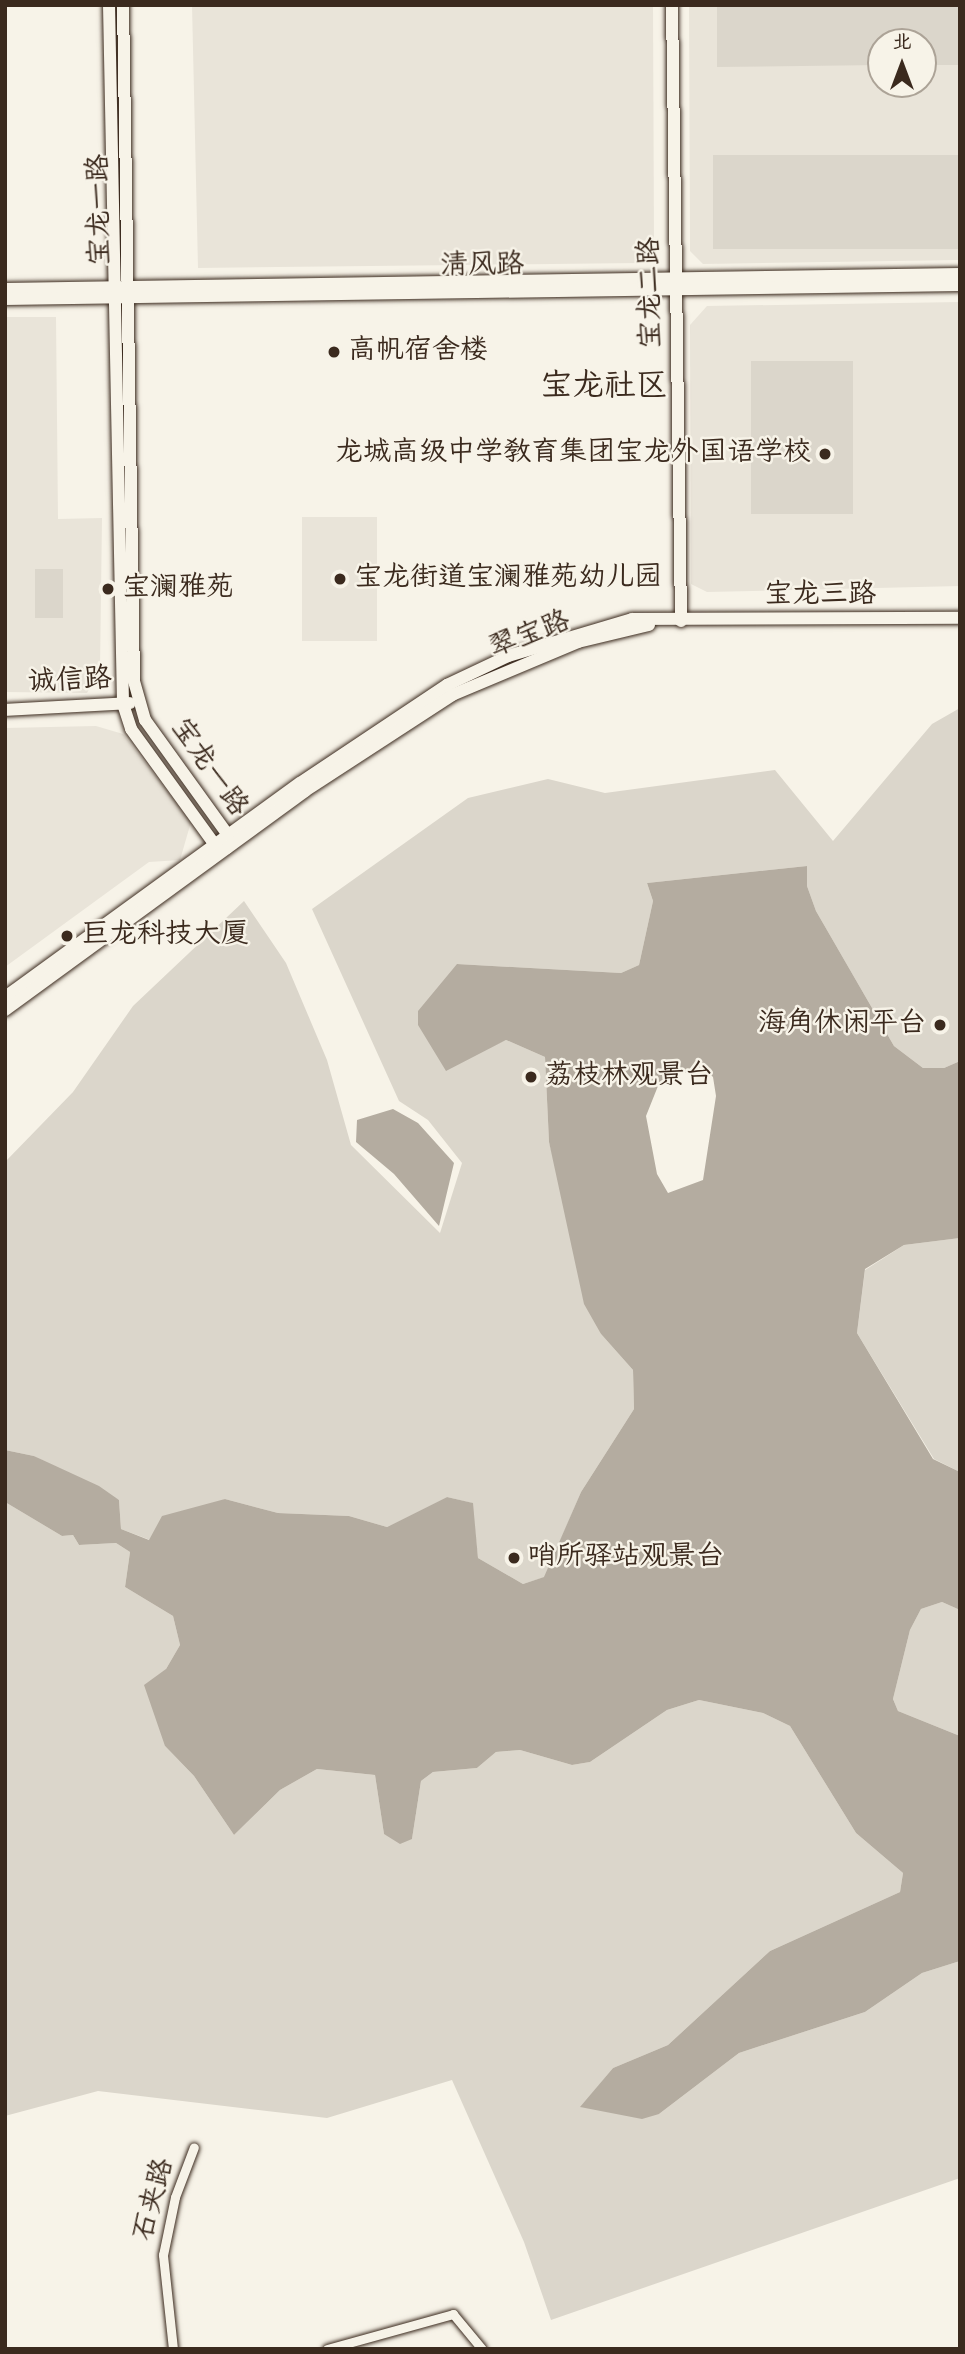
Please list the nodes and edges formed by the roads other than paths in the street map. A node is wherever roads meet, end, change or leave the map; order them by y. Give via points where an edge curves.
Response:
1 (109, 5) edge
2 (123, 5) edge
3 (672, 5) edge
4 (960, 274) edge
5 (676, 284) junction
6 (960, 285) edge
7 (5, 289) edge
8 (121, 292) junction
9 (5, 299) edge
10 (960, 618) edge
11 (681, 621) junction
12 (137, 702) junction
13 (123, 704) junction
14 (5, 710) edge
15 (223, 843) junction
16 (5, 997) edge
17 (5, 1010) edge
18 (194, 2147) dead end
19 (173, 2349) edge
20 (327, 2349) edge
21 (482, 2349) edge

1 - 8 street, 宝龙一路
2 - 8 street, 宝龙一路
3 - 5 street, 宝龙二路
4 - 5 street, 清风路
5 - 6 street, 清风路
5 - 8 street, 清风路
5 - 11 street, 宝龙二路
7 - 8 street, 清风路
8 - 9 street, 清风路
8 - 12 street, 宝龙一路
8 - 13 street, 宝龙一路
10 - 11 street, 宝龙三路
11 - 15 street, 翠宝路 via 578,642 452,695
12 - 13 street, 诚信路
12 - 15 street, 宝龙一路
13 - 14 street, 诚信路
13 - 15 street, 宝龙一路 via 131,729
15 - 16 street, 翠宝路
15 - 17 street, 翠宝路
18 - 19 street, 石夹路 via 174,2197 163,2256
20 - 21 street via 453,2314

